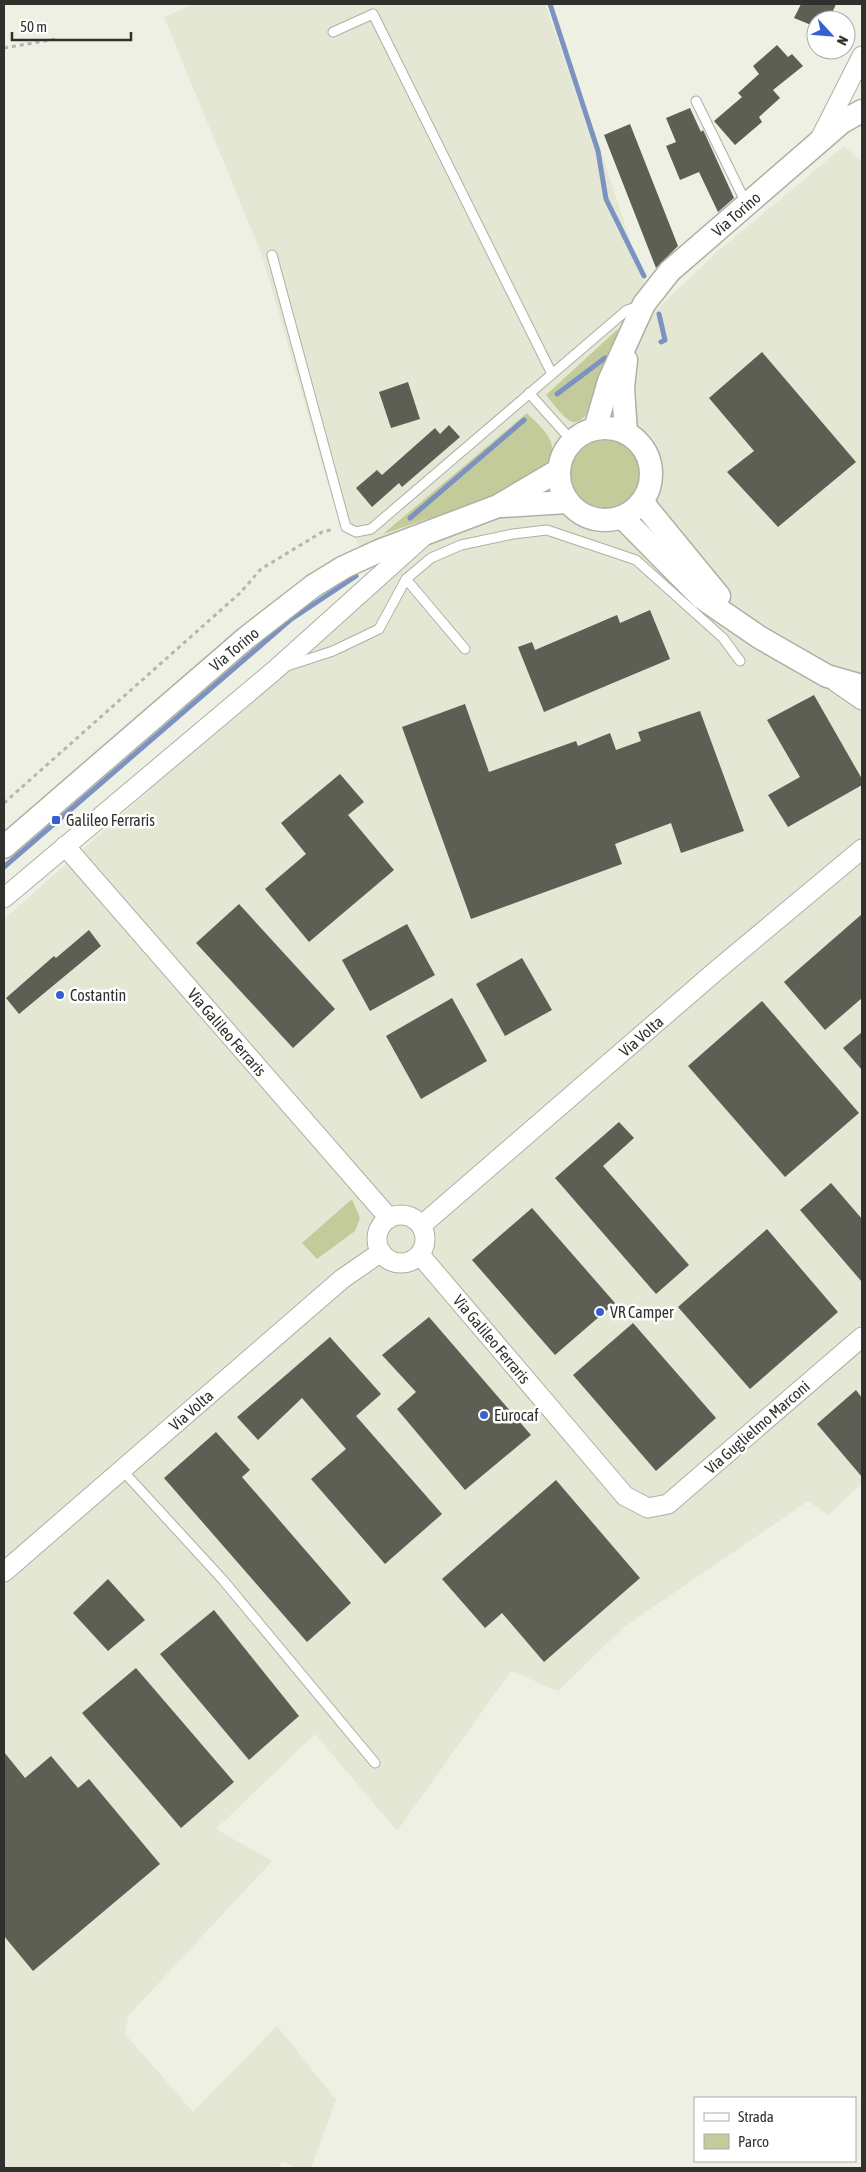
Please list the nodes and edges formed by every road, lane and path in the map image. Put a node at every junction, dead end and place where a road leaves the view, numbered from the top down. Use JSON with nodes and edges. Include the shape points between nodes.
{"nodes":[{"id":1,"x":333,"y":32,"type":"dead end"},
{"id":2,"x":56,"y":39,"type":"dead end"},
{"id":3,"x":4,"y":48,"type":"edge"},
{"id":4,"x":862,"y":56,"type":"edge"},
{"id":5,"x":696,"y":101,"type":"dead end"},
{"id":6,"x":862,"y":111,"type":"edge"},
{"id":7,"x":819,"y":142,"type":"junction"},
{"id":8,"x":747,"y":205,"type":"junction"},
{"id":9,"x":272,"y":256,"type":"dead end"},
{"id":10,"x":644,"y":304,"type":"junction"},
{"id":11,"x":631,"y":335,"type":"junction"},
{"id":12,"x":552,"y":374,"type":"junction"},
{"id":13,"x":530,"y":393,"type":"junction"},
{"id":14,"x":596,"y":429,"type":"junction"},
{"id":15,"x":626,"y":433,"type":"junction"},
{"id":16,"x":572,"y":441,"type":"junction"},
{"id":17,"x":559,"y":470,"type":"junction"},
{"id":18,"x":567,"y":502,"type":"junction"},
{"id":19,"x":642,"y":502,"type":"junction"},
{"id":20,"x":498,"y":506,"type":"junction"},
{"id":21,"x":622,"y":517,"type":"junction"},
{"id":22,"x":346,"y":527,"type":"junction"},
{"id":23,"x":430,"y":531,"type":"junction"},
{"id":24,"x":406,"y":579,"type":"junction"},
{"id":25,"x":738,"y":621,"type":"junction"},
{"id":26,"x":465,"y":649,"type":"dead end"},
{"id":27,"x":740,"y":662,"type":"dead end"},
{"id":28,"x":275,"y":670,"type":"junction"},
{"id":29,"x":827,"y":676,"type":"junction"},
{"id":30,"x":862,"y":686,"type":"edge"},
{"id":31,"x":862,"y":700,"type":"edge"},
{"id":32,"x":4,"y":803,"type":"edge"},
{"id":33,"x":65,"y":846,"type":"junction"},
{"id":34,"x":4,"y":847,"type":"edge"},
{"id":35,"x":862,"y":849,"type":"edge"},
{"id":36,"x":4,"y":898,"type":"edge"},
{"id":37,"x":389,"y":1218,"type":"junction"},
{"id":38,"x":422,"y":1225,"type":"junction"},
{"id":39,"x":381,"y":1252,"type":"junction"},
{"id":40,"x":420,"y":1255,"type":"junction"},
{"id":41,"x":862,"y":1337,"type":"edge"},
{"id":42,"x":122,"y":1470,"type":"junction"},
{"id":43,"x":648,"y":1508,"type":"joint"},
{"id":44,"x":4,"y":1572,"type":"edge"},
{"id":45,"x":375,"y":1763,"type":"dead end"}],
"edges":[{"from":1,"to":12,"type":"lane","via":[[373,14]]},
{"from":2,"to":3,"type":"path"},
{"from":4,"to":7,"type":"street"},
{"from":5,"to":8,"type":"lane"},
{"from":6,"to":7,"type":"street","name":"Via Torino","via":[[842,122]]},
{"from":7,"to":8,"type":"street","name":"Via Torino"},
{"from":8,"to":10,"type":"street","name":"Via Torino","via":[[670,271]]},
{"from":9,"to":22,"type":"lane"},
{"from":10,"to":11,"type":"street","name":"Via Torino"},
{"from":10,"to":12,"type":"lane","via":[[627,310]]},
{"from":11,"to":14,"type":"street","name":"Via Torino","via":[[609,382]]},
{"from":11,"to":15,"type":"street","name":"Via Torino","via":[[623,388]]},
{"from":12,"to":13,"type":"lane"},
{"from":13,"to":16,"type":"lane"},
{"from":13,"to":22,"type":"lane","via":[[371,529],[356,532]]},
{"from":14,"to":15,"type":"street","via":[[611,428]]},
{"from":14,"to":16,"type":"street"},
{"from":15,"to":19,"type":"street","via":[[643,448],[648,458],[651,481]]},
{"from":16,"to":17,"type":"street","via":[[561,459]]},
{"from":17,"to":18,"type":"street"},
{"from":17,"to":20,"type":"street","name":"Via Torino"},
{"from":18,"to":20,"type":"street","name":"Via Torino"},
{"from":18,"to":21,"type":"street","via":[[592,519],[607,521]]},
{"from":19,"to":21,"type":"street"},
{"from":19,"to":25,"type":"street"},
{"from":20,"to":23,"type":"street","name":"Via Torino"},
{"from":21,"to":25,"type":"street","via":[[702,598]]},
{"from":22,"to":32,"type":"path","via":[[322,532],[261,569],[240,593]]},
{"from":23,"to":28,"type":"street"},
{"from":23,"to":34,"type":"street","name":"Via Torino","via":[[344,567],[313,586],[246,638]]},
{"from":24,"to":26,"type":"lane"},
{"from":24,"to":27,"type":"lane","via":[[431,558],[461,545],[547,530],[636,560],[723,638]]},
{"from":24,"to":28,"type":"lane","via":[[379,629],[333,651]]},
{"from":25,"to":29,"type":"street"},
{"from":28,"to":33,"type":"street"},
{"from":29,"to":30,"type":"street"},
{"from":29,"to":31,"type":"street"},
{"from":33,"to":36,"type":"street"},
{"from":33,"to":37,"type":"street","name":"Via Galileo Ferraris"},
{"from":35,"to":38,"type":"street","name":"Via Volta"},
{"from":37,"to":38,"type":"street","via":[[406,1215]]},
{"from":37,"to":39,"type":"street","via":[[380,1226],[378,1234]]},
{"from":38,"to":40,"type":"street","via":[[426,1244]]},
{"from":39,"to":40,"type":"street","via":[[396,1263],[412,1262]]},
{"from":39,"to":42,"type":"street","name":"Via Volta","via":[[342,1279]]},
{"from":40,"to":43,"type":"street","name":"Via Galileo Ferraris","via":[[625,1496]]},
{"from":41,"to":43,"type":"street","name":"Via Guglielmo Marconi","via":[[668,1504]]},
{"from":42,"to":44,"type":"street","name":"Via Volta"},
{"from":42,"to":45,"type":"lane","via":[[223,1580]]}]}
